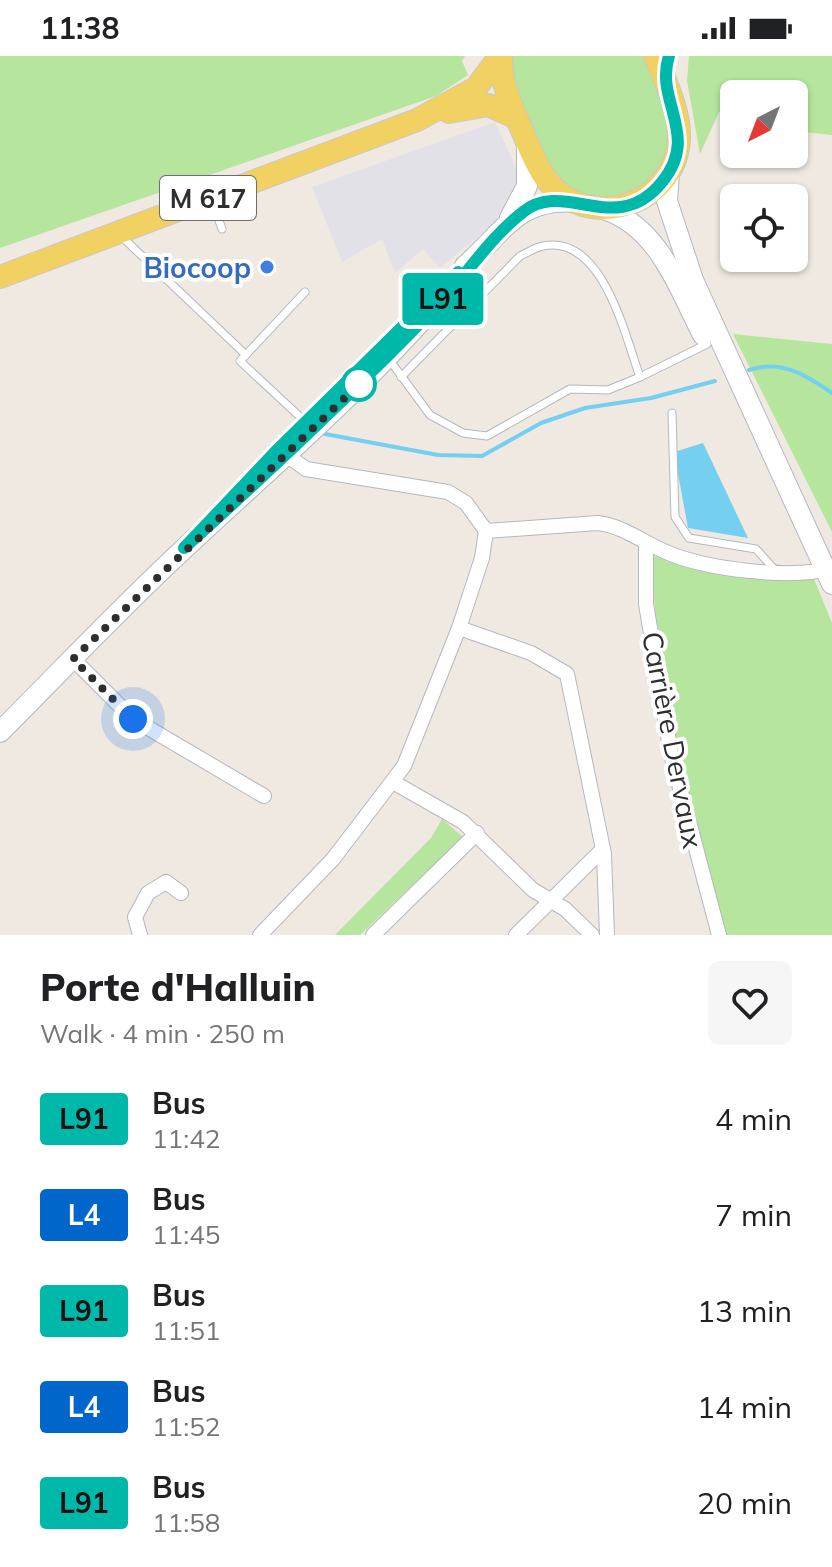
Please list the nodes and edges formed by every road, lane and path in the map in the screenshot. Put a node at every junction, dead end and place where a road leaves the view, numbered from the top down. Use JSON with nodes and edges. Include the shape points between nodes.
{"nodes":[{"id":1,"x":500,"y":56,"type":"edge"},
{"id":2,"x":655,"y":56,"type":"edge"},
{"id":3,"x":669,"y":56,"type":"edge"},
{"id":4,"x":664,"y":79,"type":"junction"},
{"id":5,"x":417,"y":120,"type":"junction"},
{"id":6,"x":521,"y":127,"type":"junction"},
{"id":7,"x":669,"y":173,"type":"junction"},
{"id":8,"x":210,"y":197,"type":"junction"},
{"id":9,"x":576,"y":202,"type":"junction"},
{"id":10,"x":604,"y":209,"type":"junction"},
{"id":11,"x":222,"y":229,"type":"dead end"},
{"id":12,"x":117,"y":232,"type":"junction"},
{"id":13,"x":495,"y":237,"type":"junction"},
{"id":14,"x":0,"y":277,"type":"edge"},
{"id":15,"x":305,"y":292,"type":"dead end"},
{"id":16,"x":707,"y":344,"type":"junction"},
{"id":17,"x":384,"y":351,"type":"junction"},
{"id":18,"x":246,"y":355,"type":"junction"},
{"id":19,"x":401,"y":377,"type":"junction"},
{"id":20,"x":640,"y":377,"type":"junction"},
{"id":21,"x":672,"y":413,"type":"dead end"},
{"id":22,"x":309,"y":425,"type":"junction"},
{"id":23,"x":282,"y":452,"type":"junction"},
{"id":24,"x":486,"y":531,"type":"junction"},
{"id":25,"x":809,"y":537,"type":"junction"},
{"id":26,"x":646,"y":543,"type":"junction"},
{"id":27,"x":776,"y":571,"type":"junction"},
{"id":28,"x":830,"y":574,"type":"edge"},
{"id":29,"x":459,"y":628,"type":"junction"},
{"id":30,"x":73,"y":659,"type":"junction"},
{"id":31,"x":0,"y":732,"type":"edge"},
{"id":32,"x":393,"y":782,"type":"junction"},
{"id":33,"x":264,"y":796,"type":"dead end"},
{"id":34,"x":477,"y":833,"type":"junction"},
{"id":35,"x":603,"y":849,"type":"junction"},
{"id":36,"x":181,"y":893,"type":"dead end"},
{"id":37,"x":551,"y":901,"type":"junction"},
{"id":38,"x":140,"y":935,"type":"edge"},
{"id":39,"x":260,"y":935,"type":"edge"},
{"id":40,"x":373,"y":935,"type":"edge"},
{"id":41,"x":516,"y":935,"type":"edge"},
{"id":42,"x":592,"y":935,"type":"edge"},
{"id":43,"x":607,"y":935,"type":"edge"},
{"id":44,"x":719,"y":935,"type":"edge"}],
"edges":[{"from":1,"to":5,"type":"main road","number":"M 617","via":[[476,88]]},
{"from":1,"to":6,"type":"main road"},
{"from":2,"to":4,"type":"main road"},
{"from":3,"to":4,"type":"main road"},
{"from":4,"to":7,"type":"main road","via":[[679,137]]},
{"from":5,"to":6,"type":"main road","number":"M 617","via":[[488,105]]},
{"from":5,"to":8,"type":"main road","number":"M 617"},
{"from":6,"to":9,"type":"main road","via":[[548,181]]},
{"from":6,"to":13,"type":"main road","via":[[529,166],[527,186]]},
{"from":7,"to":10,"type":"main road","via":[[641,199]]},
{"from":7,"to":25,"type":"main road","via":[[667,201],[693,280]]},
{"from":8,"to":11,"type":"lane"},
{"from":8,"to":12,"type":"main road","number":"M 617"},
{"from":9,"to":10,"type":"main road"},
{"from":9,"to":13,"type":"main road","via":[[536,203]]},
{"from":10,"to":16,"type":"main road","via":[[646,233]]},
{"from":12,"to":14,"type":"main road","number":"M 617"},
{"from":12,"to":18,"type":"lane"},
{"from":13,"to":17,"type":"main road"},
{"from":15,"to":18,"type":"lane"},
{"from":16,"to":20,"type":"lane"},
{"from":16,"to":25,"type":"main road"},
{"from":17,"to":19,"type":"lane"},
{"from":17,"to":22,"type":"main road"},
{"from":18,"to":22,"type":"lane","via":[[240,361]]},
{"from":19,"to":20,"type":"lane","via":[[430,415],[463,433],[487,436],[570,389],[608,390]]},
{"from":19,"to":20,"type":"lane","via":[[520,256],[543,246],[585,256],[603,278]]},
{"from":21,"to":27,"type":"lane","via":[[675,517],[689,538],[756,549]]},
{"from":22,"to":23,"type":"main road"},
{"from":23,"to":24,"type":"street","via":[[306,469],[448,492],[466,503]]},
{"from":23,"to":30,"type":"main road"},
{"from":24,"to":26,"type":"street","via":[[598,523]]},
{"from":24,"to":29,"type":"street"},
{"from":25,"to":28,"type":"main road"},
{"from":26,"to":27,"type":"street","via":[[689,560]]},
{"from":26,"to":44,"type":"street","name":"Carrière Dervaux","via":[[646,604],[673,768]]},
{"from":27,"to":28,"type":"street"},
{"from":29,"to":32,"type":"street","via":[[409,757]]},
{"from":29,"to":35,"type":"street","via":[[531,653],[567,674]]},
{"from":30,"to":31,"type":"main road"},
{"from":30,"to":33,"type":"street","via":[[133,719]]},
{"from":32,"to":34,"type":"street"},
{"from":32,"to":39,"type":"street","via":[[316,879]]},
{"from":34,"to":37,"type":"street","via":[[533,890]]},
{"from":34,"to":40,"type":"street"},
{"from":35,"to":37,"type":"street"},
{"from":35,"to":43,"type":"street"},
{"from":36,"to":38,"type":"street","via":[[166,882],[153,887],[135,917]]},
{"from":37,"to":41,"type":"street"},
{"from":37,"to":42,"type":"street"}]}
